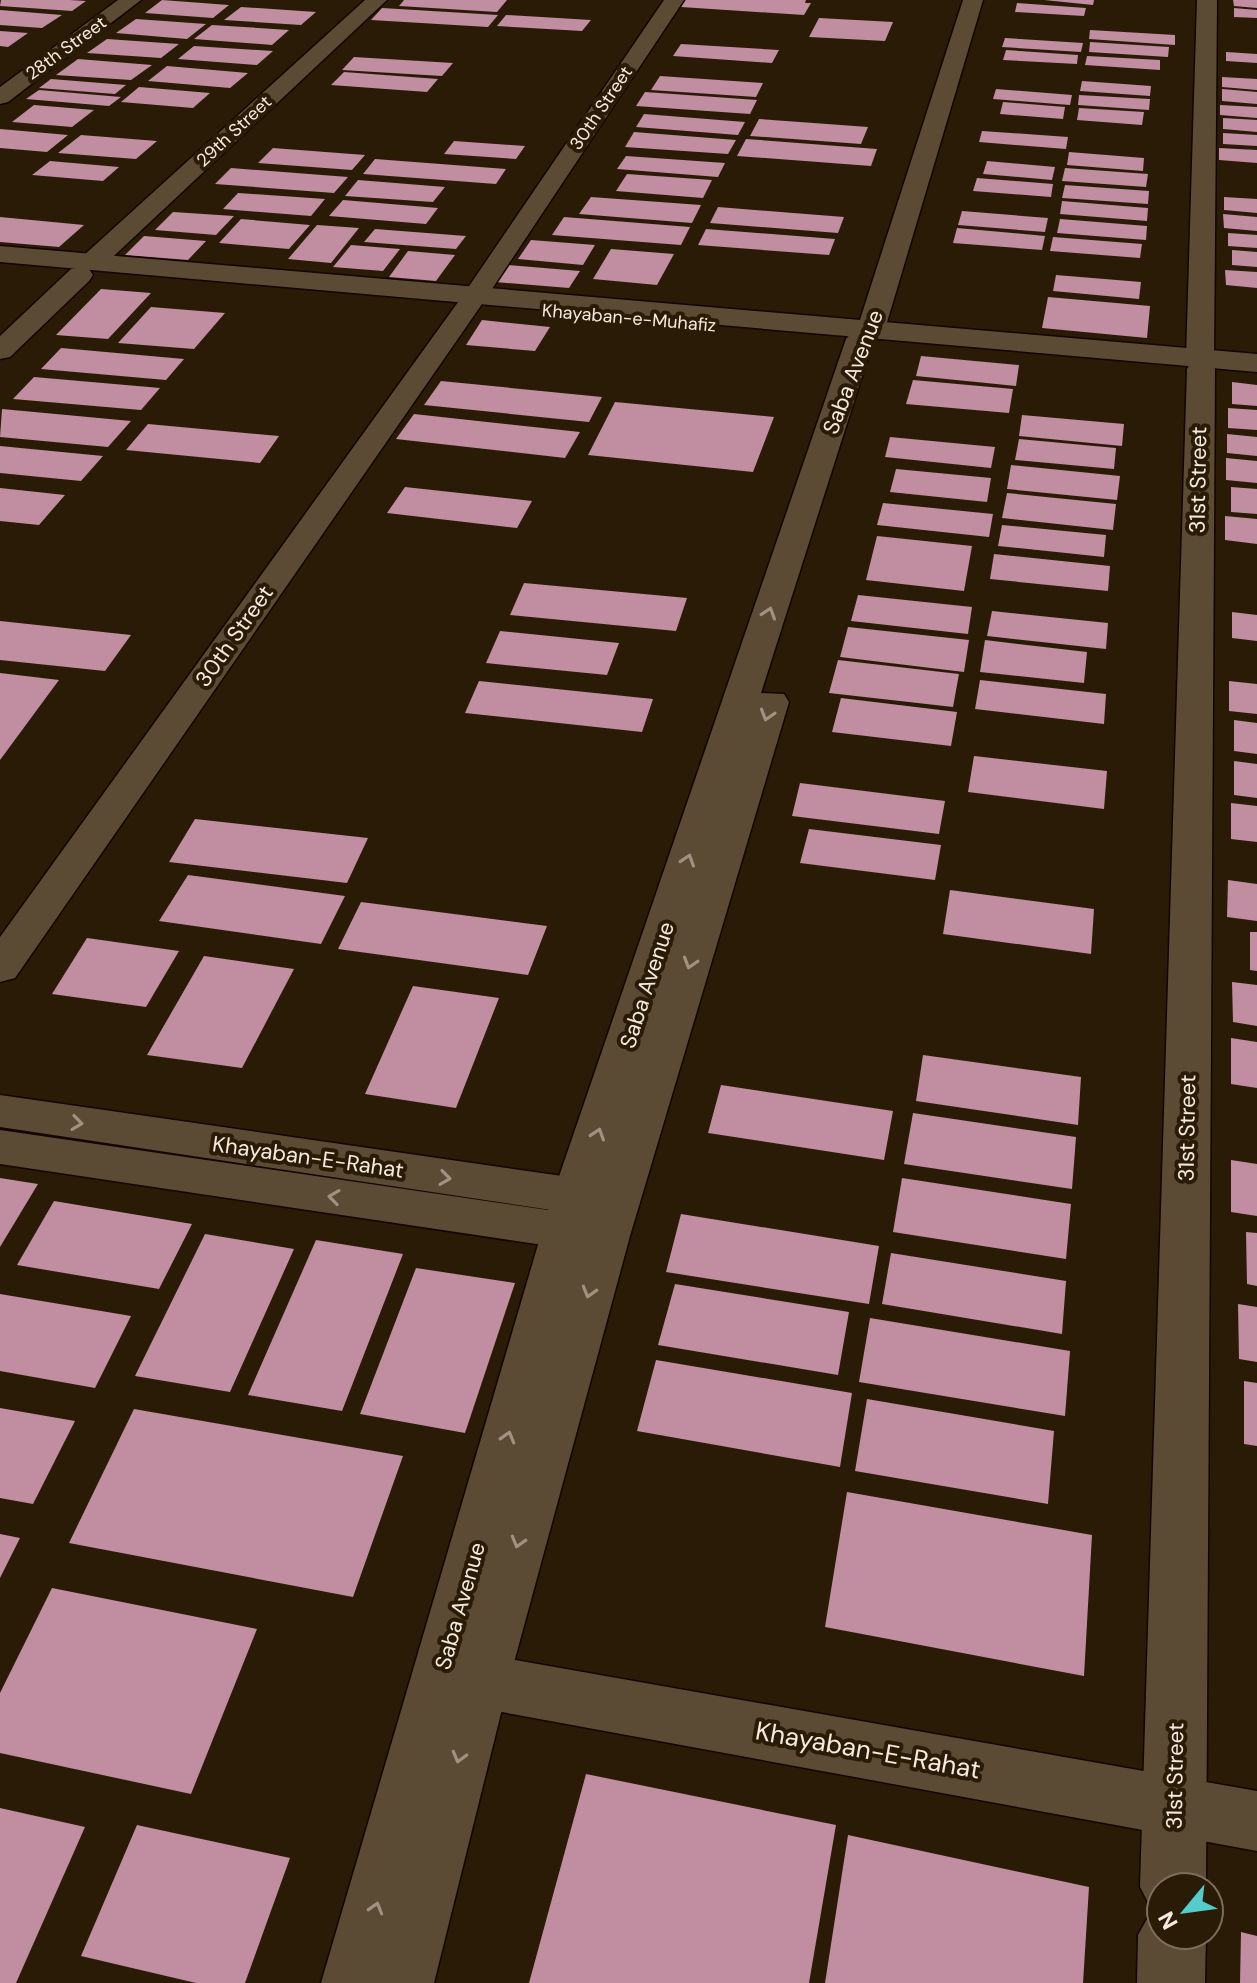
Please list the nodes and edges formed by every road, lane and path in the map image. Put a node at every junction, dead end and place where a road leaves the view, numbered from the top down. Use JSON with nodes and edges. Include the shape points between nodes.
{"nodes":[{"id":1,"x":131,"y":0,"type":"edge"},
{"id":2,"x":377,"y":0,"type":"edge"},
{"id":3,"x":674,"y":0,"type":"edge"},
{"id":4,"x":973,"y":0,"type":"edge"},
{"id":5,"x":991,"y":0,"type":"edge"},
{"id":6,"x":1207,"y":0,"type":"edge"},
{"id":7,"x":0,"y":97,"type":"edge"},
{"id":8,"x":0,"y":254,"type":"edge"},
{"id":9,"x":0,"y":268,"type":"edge"},
{"id":10,"x":86,"y":268,"type":"junction"},
{"id":11,"x":471,"y":300,"type":"junction"},
{"id":12,"x":876,"y":335,"type":"junction"},
{"id":13,"x":0,"y":351,"type":"edge"},
{"id":14,"x":1257,"y":363,"type":"edge"},
{"id":15,"x":1200,"y":364,"type":"junction"},
{"id":16,"x":1257,"y":374,"type":"edge"},
{"id":17,"x":0,"y":968,"type":"edge"},
{"id":18,"x":0,"y":1111,"type":"edge"},
{"id":19,"x":0,"y":1147,"type":"edge"},
{"id":20,"x":591,"y":1216,"type":"junction"},
{"id":21,"x":460,"y":1677,"type":"junction"},
{"id":22,"x":1174,"y":1804,"type":"junction"},
{"id":23,"x":1257,"y":1821,"type":"edge"},
{"id":24,"x":1173,"y":1871,"type":"edge"},
{"id":25,"x":1172,"y":1951,"type":"edge"},
{"id":26,"x":355,"y":1983,"type":"edge"},
{"id":27,"x":400,"y":1983,"type":"edge"},
{"id":28,"x":1171,"y":1983,"type":"edge"}],
"edges":[{"from":1,"to":7,"type":"street","name":"28th Street"},
{"from":2,"to":10,"type":"street","name":"29th Street"},
{"from":3,"to":11,"type":"street","name":"30th Street"},
{"from":4,"to":12,"type":"street","name":"Saba Avenue"},
{"from":5,"to":12,"type":"street","name":"Saba Avenue"},
{"from":6,"to":15,"type":"street","name":"31st Street"},
{"from":8,"to":10,"type":"street","name":"Khayaban-e-Muhafiz"},
{"from":9,"to":10,"type":"street","name":"Khayaban-e-Muhafiz"},
{"from":10,"to":11,"type":"street","name":"Khayaban-e-Muhafiz"},
{"from":10,"to":13,"type":"street","name":"29th Street"},
{"from":11,"to":12,"type":"street","name":"Khayaban-e-Muhafiz"},
{"from":11,"to":17,"type":"street","name":"30th Street"},
{"from":12,"to":15,"type":"street","name":"Khayaban-e-Muhafiz"},
{"from":12,"to":20,"type":"street","name":"Saba Avenue"},
{"from":14,"to":15,"type":"street","name":"Khayaban-e-Muhafiz"},
{"from":15,"to":16,"type":"street","name":"Khayaban-e-Muhafiz"},
{"from":15,"to":22,"type":"street","name":"31st Street"},
{"from":18,"to":20,"type":"street","name":"Khayaban-E-Rahat","one_way":true},
{"from":20,"to":19,"type":"street","name":"Khayaban-E-Rahat","one_way":true},
{"from":20,"to":21,"type":"street","name":"Saba Avenue"},
{"from":21,"to":22,"type":"street","name":"Khayaban-E-Rahat"},
{"from":26,"to":21,"type":"street","name":"Saba Avenue","one_way":true},
{"from":21,"to":27,"type":"street","name":"Saba Avenue","one_way":true},
{"from":22,"to":23,"type":"street","name":"Khayaban-E-Rahat"},
{"from":22,"to":24,"type":"street","name":"31st Street"},
{"from":25,"to":28,"type":"street"}]}
